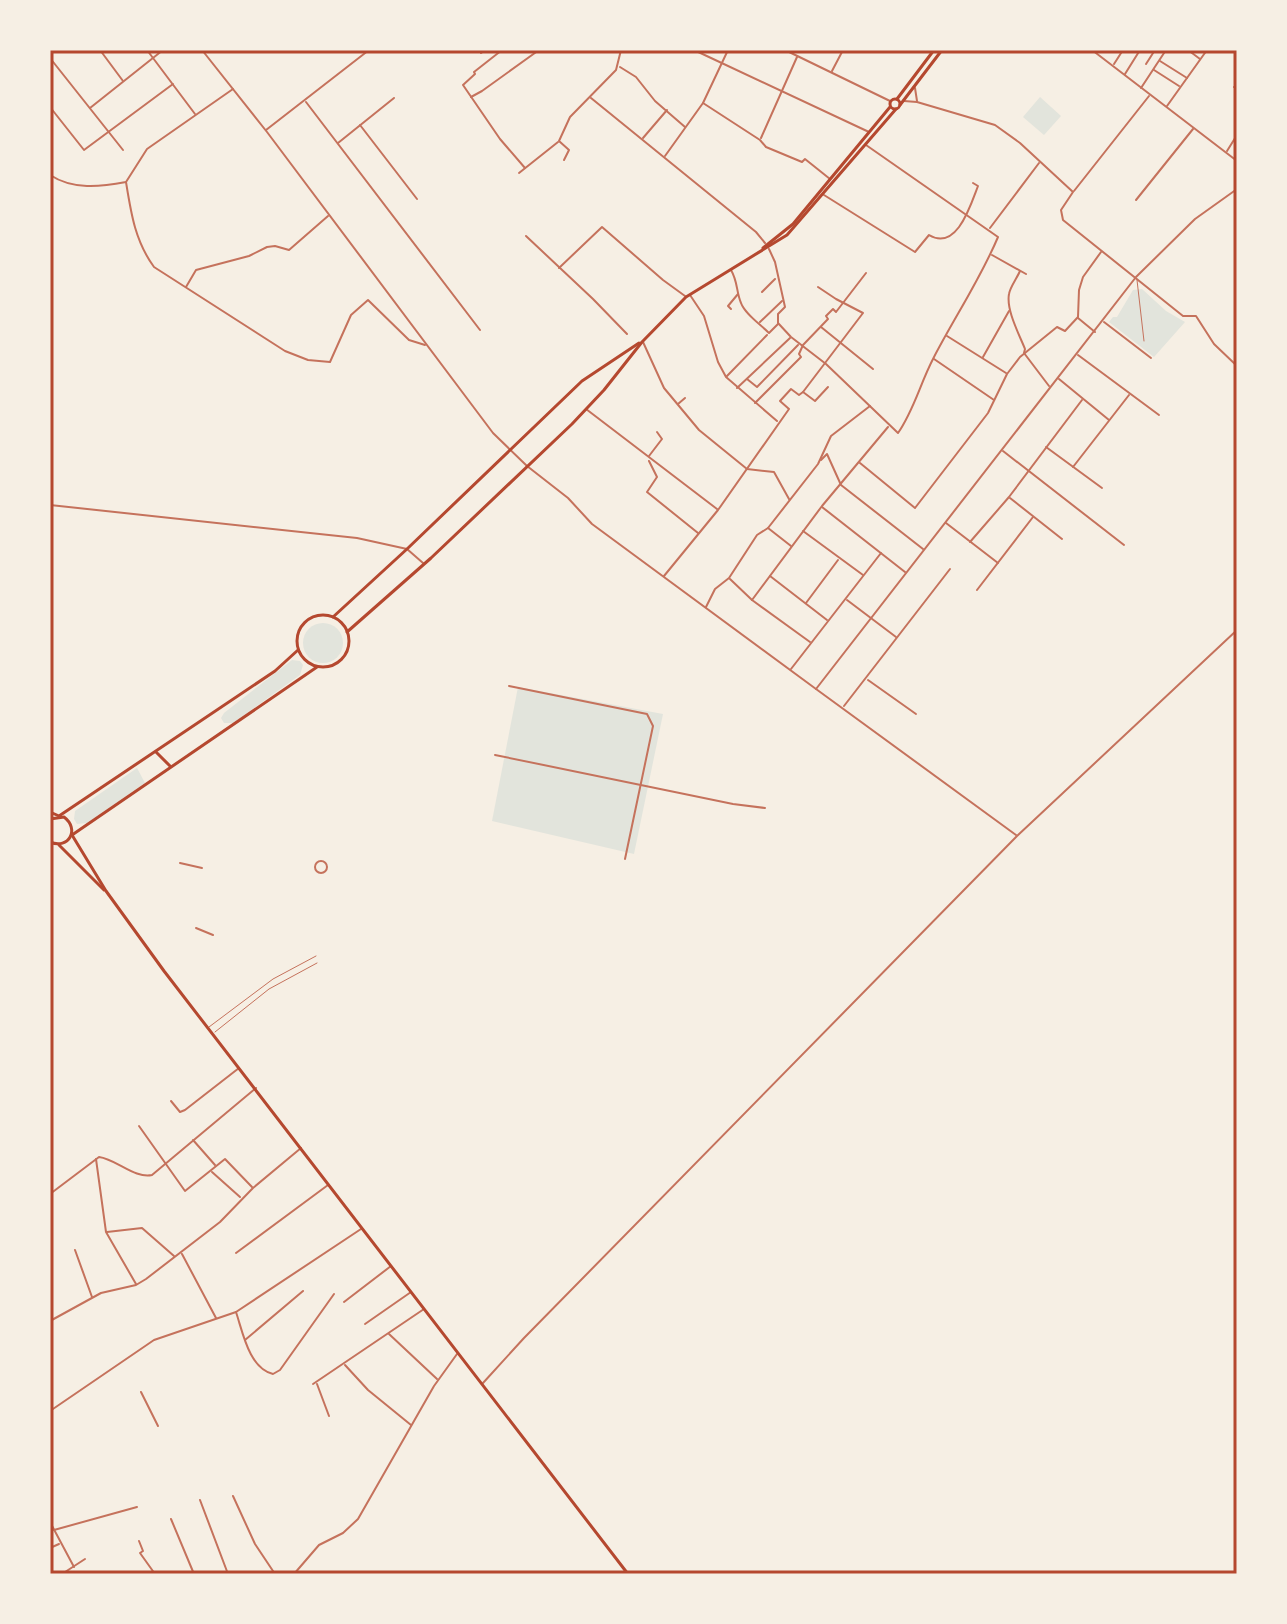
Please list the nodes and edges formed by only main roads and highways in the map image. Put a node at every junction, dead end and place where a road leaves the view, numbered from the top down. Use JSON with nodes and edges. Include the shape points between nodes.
{"nodes":[{"id":1,"x":934,"y":50,"type":"edge"},
{"id":2,"x":942,"y":50,"type":"edge"},
{"id":3,"x":897,"y":99,"type":"junction"},
{"id":4,"x":901,"y":103,"type":"junction"},
{"id":5,"x":890,"y":104,"type":"junction"},
{"id":6,"x":896,"y":109,"type":"junction"},
{"id":7,"x":872,"y":134,"type":"junction"},
{"id":8,"x":832,"y":180,"type":"junction"},
{"id":9,"x":767,"y":247,"type":"junction"},
{"id":10,"x":642,"y":342,"type":"junction"},
{"id":11,"x":333,"y":617,"type":"junction"},
{"id":12,"x":347,"y":632,"type":"junction"},
{"id":13,"x":298,"y":650,"type":"junction"},
{"id":14,"x":317,"y":667,"type":"junction"},
{"id":15,"x":156,"y":752,"type":"junction"},
{"id":16,"x":171,"y":768,"type":"junction"},
{"id":17,"x":50,"y":812,"type":"edge"},
{"id":18,"x":59,"y":816,"type":"junction"},
{"id":19,"x":50,"y":819,"type":"edge"},
{"id":20,"x":72,"y":835,"type":"junction"},
{"id":21,"x":50,"y":842,"type":"edge"},
{"id":22,"x":58,"y":845,"type":"junction"},
{"id":23,"x":50,"y":848,"type":"edge"},
{"id":24,"x":106,"y":891,"type":"junction"},
{"id":25,"x":628,"y":1574,"type":"edge"}],
"edges":[{"from":1,"to":3,"type":"main road"},
{"from":2,"to":4,"type":"main road"},
{"from":3,"to":4,"type":"main road"},
{"from":3,"to":5,"type":"main road"},
{"from":4,"to":6,"type":"main road"},
{"from":5,"to":6,"type":"main road"},
{"from":5,"to":7,"type":"main road"},
{"from":6,"to":7,"type":"main road"},
{"from":7,"to":8,"type":"main road"},
{"from":7,"to":8,"type":"main road"},
{"from":8,"to":9,"type":"main road"},
{"from":8,"to":9,"type":"main road","via":[[787,235]]},
{"from":9,"to":10,"type":"main road","via":[[688,295]]},
{"from":10,"to":11,"type":"main road","via":[[593,372]]},
{"from":10,"to":12,"type":"main road","via":[[586,409]]},
{"from":11,"to":12,"type":"main road"},
{"from":11,"to":13,"type":"main road","via":[[307,620],[298,633]]},
{"from":12,"to":14,"type":"main road","via":[[348,648],[340,661]]},
{"from":13,"to":14,"type":"main road"},
{"from":13,"to":15,"type":"main road"},
{"from":14,"to":16,"type":"main road"},
{"from":15,"to":16,"type":"main road"},
{"from":15,"to":18,"type":"main road"},
{"from":16,"to":20,"type":"main road"},
{"from":17,"to":18,"type":"main road"},
{"from":18,"to":19,"type":"main road"},
{"from":18,"to":20,"type":"main road","via":[[70,823]]},
{"from":20,"to":22,"type":"main road"},
{"from":20,"to":24,"type":"main road"},
{"from":21,"to":22,"type":"main road"},
{"from":22,"to":23,"type":"main road"},
{"from":22,"to":24,"type":"main road"},
{"from":24,"to":25,"type":"main road"}]}
